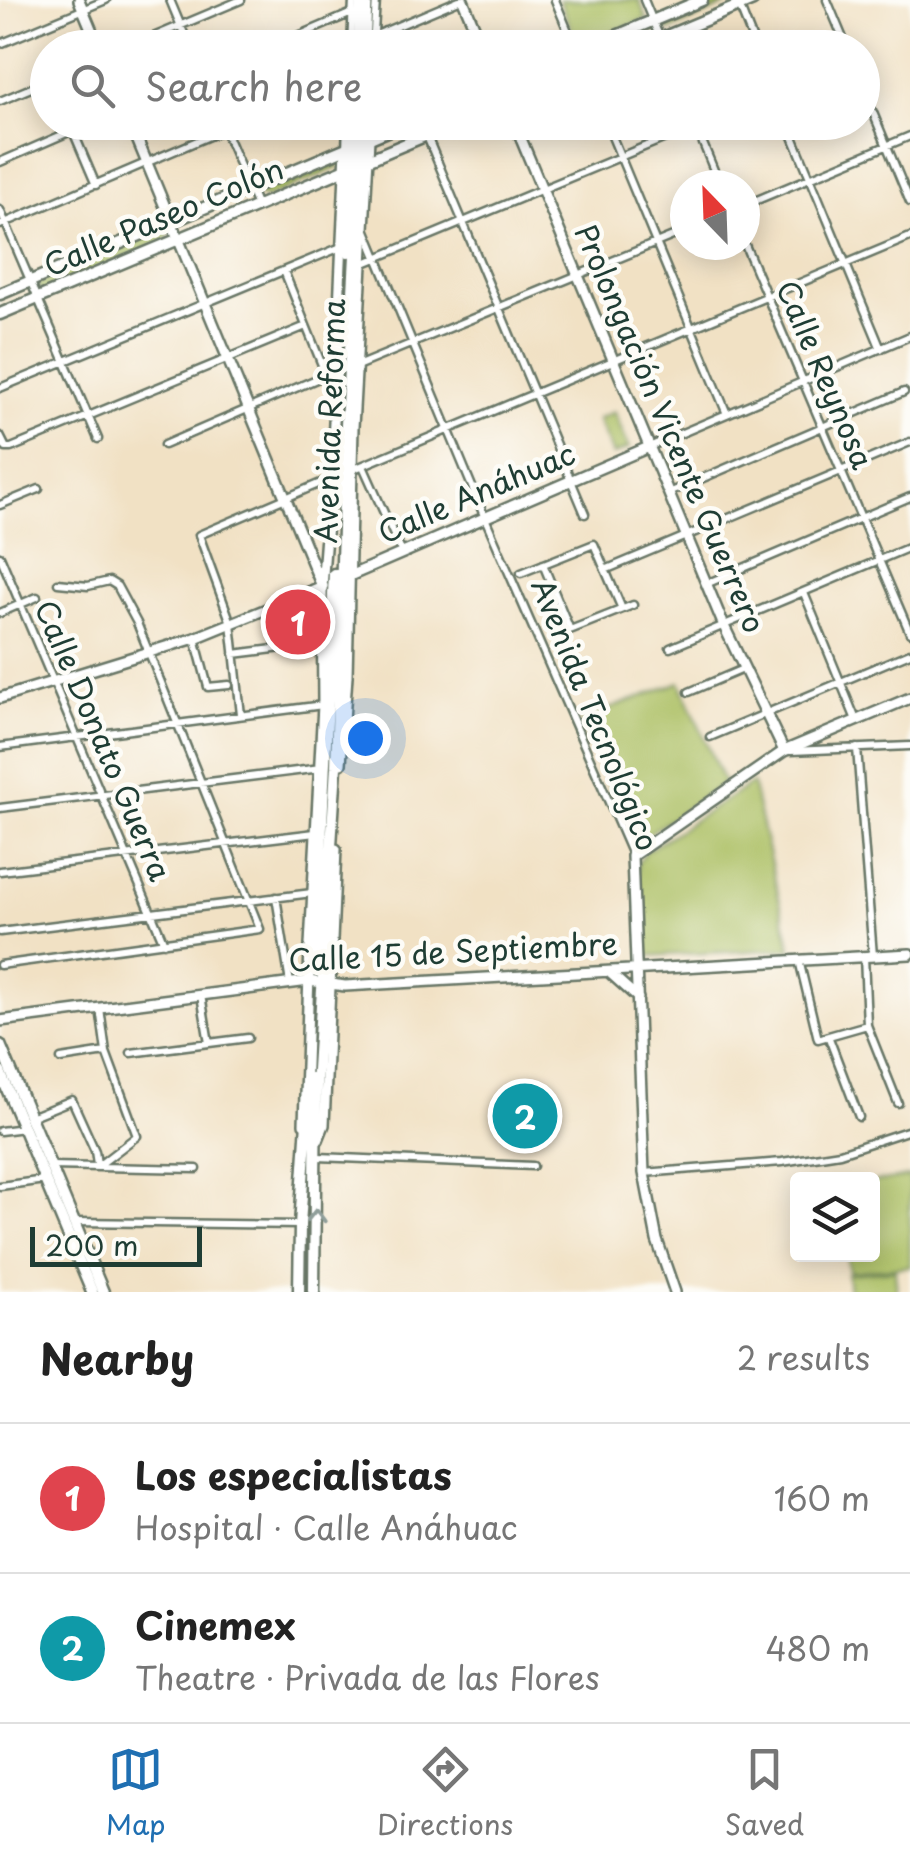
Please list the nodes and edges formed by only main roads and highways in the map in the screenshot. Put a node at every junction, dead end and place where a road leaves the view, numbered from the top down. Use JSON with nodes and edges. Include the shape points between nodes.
{"nodes":[{"id":1,"x":702,"y":0,"type":"edge"},
{"id":2,"x":753,"y":0,"type":"edge"},
{"id":3,"x":738,"y":3,"type":"edge"},
{"id":4,"x":630,"y":30,"type":"edge"},
{"id":5,"x":687,"y":30,"type":"edge"},
{"id":6,"x":366,"y":140,"type":"edge"},
{"id":7,"x":414,"y":140,"type":"edge"},
{"id":8,"x":357,"y":144,"type":"junction"},
{"id":9,"x":357,"y":164,"type":"junction"},
{"id":10,"x":0,"y":294,"type":"edge"},
{"id":11,"x":0,"y":314,"type":"edge"},
{"id":12,"x":354,"y":428,"type":"road end"},
{"id":13,"x":332,"y":445,"type":"road end"},
{"id":14,"x":350,"y":466,"type":"junction"},
{"id":15,"x":337,"y":581,"type":"junction"},
{"id":16,"x":330,"y":686,"type":"junction"},
{"id":17,"x":323,"y":705,"type":"road end"},
{"id":18,"x":331,"y":767,"type":"junction"},
{"id":19,"x":318,"y":983,"type":"junction"},
{"id":20,"x":0,"y":1046,"type":"edge"},
{"id":21,"x":0,"y":1072,"type":"edge"},
{"id":22,"x":92,"y":1292,"type":"edge"},
{"id":23,"x":103,"y":1292,"type":"edge"},
{"id":24,"x":300,"y":1292,"type":"edge"},
{"id":25,"x":314,"y":1292,"type":"edge"}],
"edges":[{"from":1,"to":4,"type":"main road"},
{"from":2,"to":3,"type":"main road"},
{"from":3,"to":5,"type":"main road"},
{"from":6,"to":8,"type":"main road","name":"Calle Paseo Colón"},
{"from":7,"to":9,"type":"main road","name":"Calle Paseo Colón"},
{"from":8,"to":9,"type":"main road","name":"Avenida Reforma"},
{"from":8,"to":10,"type":"main road","name":"Calle Paseo Colón"},
{"from":9,"to":11,"type":"main road","name":"Calle Paseo Colón"},
{"from":9,"to":14,"type":"main road","name":"Avenida Reforma","via":[[341,370]]},
{"from":12,"to":14,"type":"main road"},
{"from":13,"to":14,"type":"main road"},
{"from":14,"to":15,"type":"main road","name":"Avenida Reforma"},
{"from":15,"to":16,"type":"main road","name":"Avenida Reforma"},
{"from":15,"to":18,"type":"main road","name":"Avenida Reforma"},
{"from":16,"to":17,"type":"main road"},
{"from":16,"to":18,"type":"main road","name":"Avenida Reforma"},
{"from":18,"to":19,"type":"main road","name":"Avenida Reforma"},
{"from":19,"to":24,"type":"main road","name":"Avenida Reforma"},
{"from":25,"to":19,"type":"main road","name":"Avenida Reforma","one_way":true},
{"from":20,"to":23,"type":"main road"},
{"from":21,"to":22,"type":"main road"}]}
